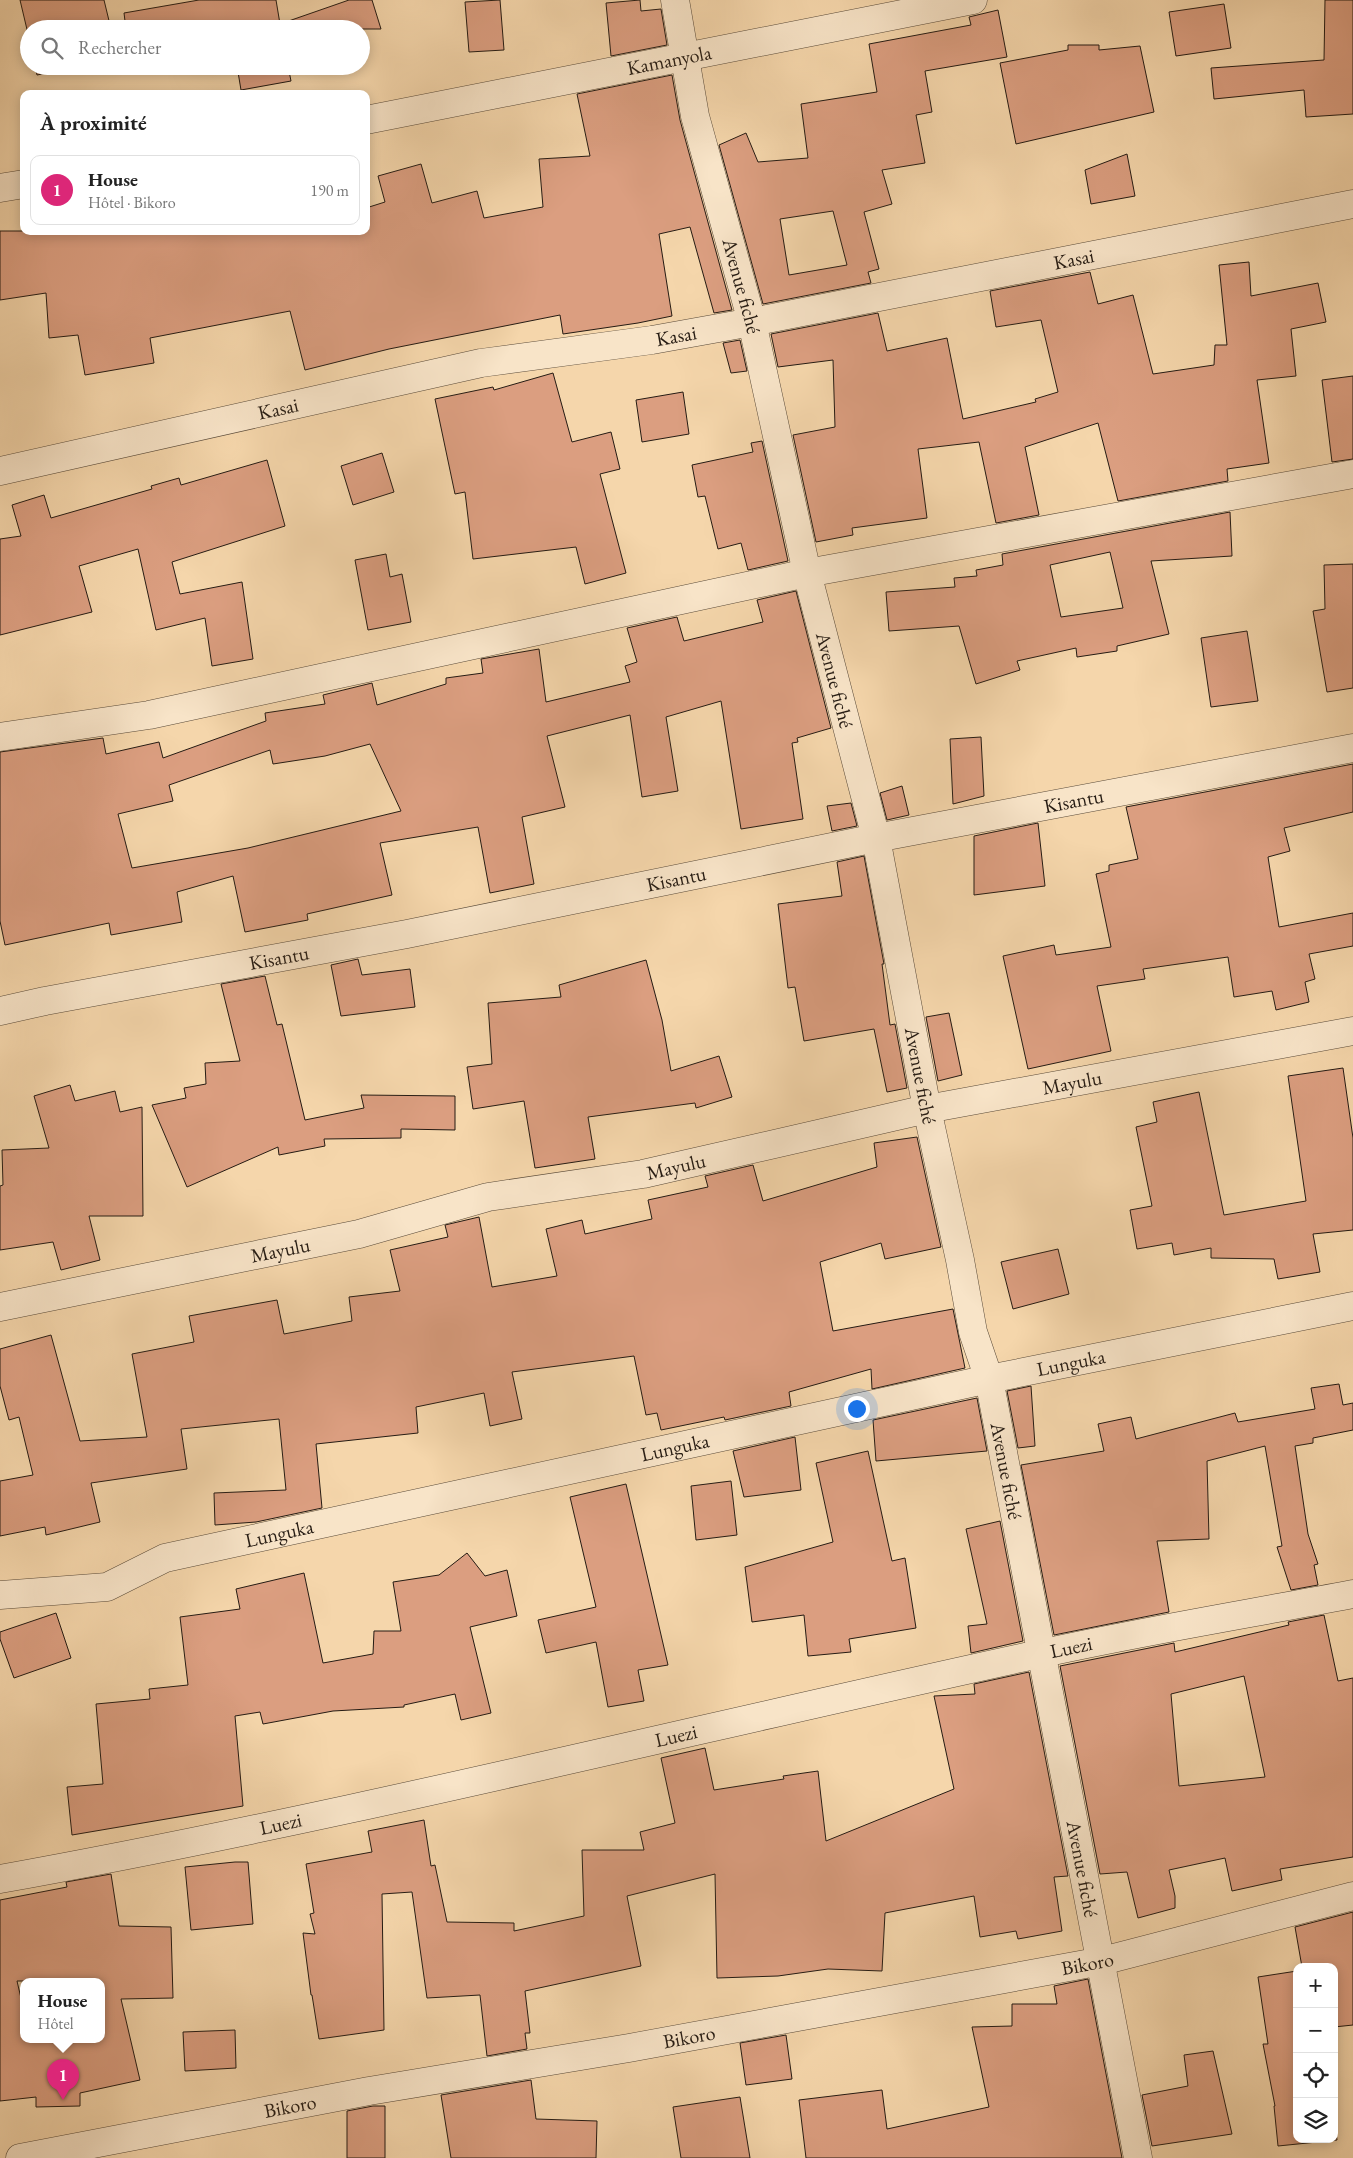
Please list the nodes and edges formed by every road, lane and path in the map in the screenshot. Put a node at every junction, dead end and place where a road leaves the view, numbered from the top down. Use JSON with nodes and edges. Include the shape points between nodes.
{"nodes":[{"id":1,"x":675,"y":0,"type":"edge"},
{"id":2,"x":973,"y":0,"type":"edge"},
{"id":3,"x":684,"y":57,"type":"junction"},
{"id":4,"x":370,"y":119,"type":"edge"},
{"id":5,"x":20,"y":185,"type":"edge"},
{"id":6,"x":0,"y":188,"type":"edge"},
{"id":7,"x":1353,"y":204,"type":"edge"},
{"id":8,"x":752,"y":322,"type":"junction"},
{"id":9,"x":0,"y":471,"type":"edge"},
{"id":10,"x":1353,"y":474,"type":"edge"},
{"id":11,"x":808,"y":573,"type":"junction"},
{"id":12,"x":0,"y":737,"type":"edge"},
{"id":13,"x":1353,"y":748,"type":"edge"},
{"id":14,"x":876,"y":838,"type":"junction"},
{"id":15,"x":0,"y":1011,"type":"edge"},
{"id":16,"x":1353,"y":1031,"type":"edge"},
{"id":17,"x":927,"y":1109,"type":"junction"},
{"id":18,"x":1353,"y":1306,"type":"edge"},
{"id":19,"x":0,"y":1307,"type":"edge"},
{"id":20,"x":989,"y":1379,"type":"junction"},
{"id":21,"x":1353,"y":1594,"type":"edge"},
{"id":22,"x":0,"y":1595,"type":"edge"},
{"id":23,"x":1042,"y":1653,"type":"junction"},
{"id":24,"x":0,"y":1879,"type":"edge"},
{"id":25,"x":1353,"y":1896,"type":"edge"},
{"id":26,"x":1102,"y":1961,"type":"junction"},
{"id":27,"x":20,"y":2158,"type":"edge"},
{"id":28,"x":1138,"y":2158,"type":"edge"}],
"edges":[{"from":1,"to":3,"type":"street","name":"Avenue fiché"},
{"from":2,"to":3,"type":"street","name":"Kamanyola"},
{"from":3,"to":4,"type":"street","name":"Kamanyola"},
{"from":3,"to":8,"type":"street","name":"Avenue fiché","via":[[694,116]]},
{"from":5,"to":6,"type":"street"},
{"from":7,"to":8,"type":"street","name":"Kasai"},
{"from":8,"to":9,"type":"street","name":"Kasai","via":[[652,340],[481,363]]},
{"from":8,"to":11,"type":"street","name":"Avenue fiché"},
{"from":10,"to":11,"type":"street"},
{"from":11,"to":12,"type":"street","via":[[149,715]]},
{"from":11,"to":14,"type":"street","name":"Avenue fiché"},
{"from":13,"to":14,"type":"street","name":"Kisantu"},
{"from":14,"to":15,"type":"street","name":"Kisantu","via":[[407,934]]},
{"from":14,"to":17,"type":"street","name":"Avenue fiché"},
{"from":16,"to":17,"type":"street","name":"Mayulu"},
{"from":17,"to":19,"type":"street","name":"Mayulu","via":[[643,1174],[488,1196],[359,1234]]},
{"from":17,"to":20,"type":"street","name":"Avenue fiché","via":[[973,1332]]},
{"from":18,"to":20,"type":"street","name":"Lunguka"},
{"from":20,"to":22,"type":"street","name":"Lunguka","via":[[165,1558],[107,1586]]},
{"from":20,"to":23,"type":"street","name":"Avenue fiché"},
{"from":21,"to":23,"type":"street","name":"Luezi"},
{"from":23,"to":24,"type":"street","name":"Luezi","via":[[485,1780],[159,1850]]},
{"from":23,"to":26,"type":"street","name":"Avenue fiché"},
{"from":25,"to":26,"type":"street","name":"Bikoro"},
{"from":26,"to":27,"type":"street","name":"Bikoro","via":[[629,2048],[369,2091]]},
{"from":26,"to":28,"type":"street","name":"Avenue fiché"}]}
